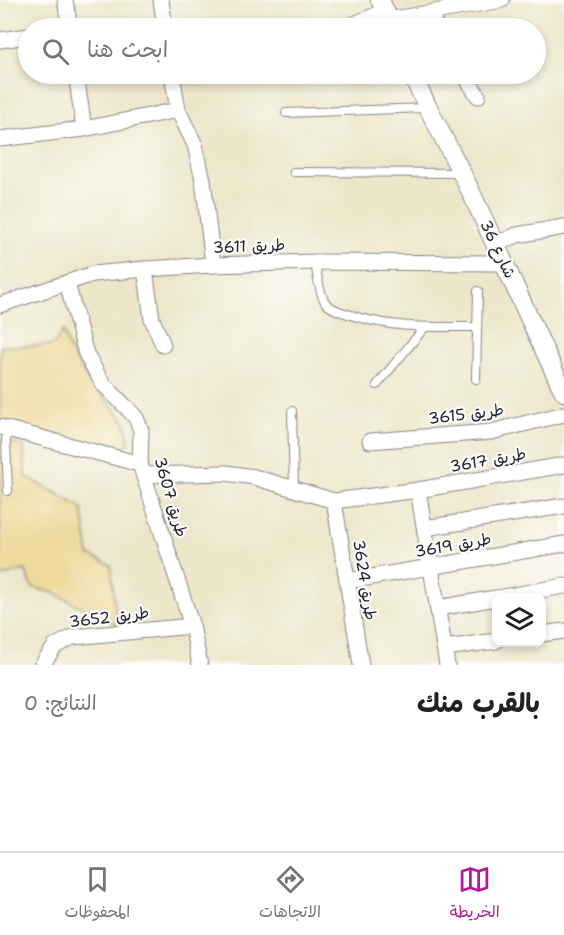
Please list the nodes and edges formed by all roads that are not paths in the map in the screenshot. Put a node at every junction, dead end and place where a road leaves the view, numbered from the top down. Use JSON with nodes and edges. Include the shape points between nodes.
{"nodes":[{"id":1,"x":65,"y":0,"type":"edge"},
{"id":2,"x":161,"y":0,"type":"edge"},
{"id":3,"x":502,"y":0,"type":"edge"},
{"id":4,"x":428,"y":14,"type":"junction"},
{"id":5,"x":387,"y":15,"type":"edge"},
{"id":6,"x":68,"y":18,"type":"edge"},
{"id":7,"x":164,"y":18,"type":"edge"},
{"id":8,"x":431,"y":18,"type":"edge"},
{"id":9,"x":18,"y":37,"type":"edge"},
{"id":10,"x":0,"y":40,"type":"edge"},
{"id":11,"x":77,"y":84,"type":"edge"},
{"id":12,"x":174,"y":84,"type":"edge"},
{"id":13,"x":416,"y":84,"type":"edge"},
{"id":14,"x":470,"y":84,"type":"edge"},
{"id":15,"x":478,"y":96,"type":"dead end"},
{"id":16,"x":427,"y":108,"type":"junction"},
{"id":17,"x":178,"y":110,"type":"junction"},
{"id":18,"x":286,"y":113,"type":"dead end"},
{"id":19,"x":84,"y":129,"type":"junction"},
{"id":20,"x":0,"y":139,"type":"edge"},
{"id":21,"x":294,"y":172,"type":"dead end"},
{"id":22,"x":462,"y":173,"type":"junction"},
{"id":23,"x":564,"y":227,"type":"edge"},
{"id":24,"x":496,"y":244,"type":"junction"},
{"id":25,"x":315,"y":262,"type":"junction"},
{"id":26,"x":505,"y":264,"type":"junction"},
{"id":27,"x":213,"y":265,"type":"junction"},
{"id":28,"x":144,"y":269,"type":"junction"},
{"id":29,"x":67,"y":283,"type":"junction"},
{"id":30,"x":478,"y":291,"type":"dead end"},
{"id":31,"x":0,"y":305,"type":"edge"},
{"id":32,"x":425,"y":327,"type":"junction"},
{"id":33,"x":477,"y":327,"type":"junction"},
{"id":34,"x":163,"y":345,"type":"dead end"},
{"id":35,"x":476,"y":379,"type":"dead end"},
{"id":36,"x":377,"y":385,"type":"dead end"},
{"id":37,"x":564,"y":392,"type":"edge"},
{"id":38,"x":292,"y":411,"type":"dead end"},
{"id":39,"x":564,"y":414,"type":"edge"},
{"id":40,"x":4,"y":428,"type":"edge"},
{"id":41,"x":370,"y":441,"type":"dead end"},
{"id":42,"x":564,"y":465,"type":"edge"},
{"id":43,"x":143,"y":470,"type":"junction"},
{"id":44,"x":294,"y":489,"type":"junction"},
{"id":45,"x":418,"y":490,"type":"junction"},
{"id":46,"x":8,"y":491,"type":"dead end"},
{"id":47,"x":334,"y":501,"type":"junction"},
{"id":48,"x":564,"y":506,"type":"edge"},
{"id":49,"x":425,"y":528,"type":"junction"},
{"id":50,"x":564,"y":544,"type":"edge"},
{"id":51,"x":431,"y":568,"type":"junction"},
{"id":52,"x":348,"y":581,"type":"junction"},
{"id":53,"x":564,"y":586,"type":"edge"},
{"id":54,"x":525,"y":593,"type":"edge"},
{"id":55,"x":492,"y":599,"type":"edge"},
{"id":56,"x":438,"y":608,"type":"junction"},
{"id":57,"x":192,"y":626,"type":"junction"},
{"id":58,"x":564,"y":631,"type":"edge"},
{"id":59,"x":546,"y":633,"type":"edge"},
{"id":60,"x":492,"y":642,"type":"edge"},
{"id":61,"x":445,"y":648,"type":"junction"},
{"id":62,"x":42,"y":665,"type":"edge"},
{"id":63,"x":200,"y":665,"type":"edge"},
{"id":64,"x":361,"y":665,"type":"edge"},
{"id":65,"x":447,"y":665,"type":"edge"}],
"edges":[{"from":1,"to":6,"type":"street"},
{"from":2,"to":7,"type":"street"},
{"from":3,"to":4,"type":"street"},
{"from":4,"to":5,"type":"street"},
{"from":4,"to":8,"type":"street"},
{"from":9,"to":10,"type":"street"},
{"from":11,"to":19,"type":"street"},
{"from":12,"to":17,"type":"street"},
{"from":13,"to":16,"type":"street","name":"شارع 36"},
{"from":14,"to":15,"type":"street"},
{"from":16,"to":18,"type":"lane"},
{"from":16,"to":22,"type":"street","name":"شارع 36"},
{"from":17,"to":19,"type":"street"},
{"from":17,"to":27,"type":"street","via":[[195,145],[203,180]]},
{"from":19,"to":20,"type":"street"},
{"from":21,"to":22,"type":"lane"},
{"from":22,"to":24,"type":"street","name":"شارع 36"},
{"from":23,"to":24,"type":"street"},
{"from":24,"to":26,"type":"street","name":"شارع 36"},
{"from":25,"to":26,"type":"street","name":"طريق 3611"},
{"from":25,"to":27,"type":"street","name":"طريق 3611"},
{"from":25,"to":32,"type":"lane","via":[[324,298],[333,309],[387,325]]},
{"from":26,"to":37,"type":"street","name":"شارع 36"},
{"from":27,"to":28,"type":"street","name":"طريق 3611"},
{"from":28,"to":29,"type":"street","name":"طريق 3611","via":[[93,274]]},
{"from":28,"to":34,"type":"street","via":[[152,319]]},
{"from":29,"to":31,"type":"street","name":"طريق 3611"},
{"from":29,"to":43,"type":"street","name":"طريق 3607","via":[[86,354],[103,384],[136,418],[141,430]]},
{"from":30,"to":33,"type":"lane"},
{"from":32,"to":33,"type":"lane"},
{"from":32,"to":36,"type":"lane"},
{"from":33,"to":35,"type":"lane"},
{"from":38,"to":44,"type":"lane"},
{"from":39,"to":41,"type":"street","name":"طريق 3615","via":[[491,432]]},
{"from":40,"to":43,"type":"street"},
{"from":40,"to":46,"type":"lane"},
{"from":42,"to":45,"type":"street","name":"طريق 3617"},
{"from":43,"to":44,"type":"street","via":[[226,473]]},
{"from":43,"to":57,"type":"street","name":"طريق 3607"},
{"from":44,"to":47,"type":"street"},
{"from":45,"to":47,"type":"street","name":"طريق 3617"},
{"from":45,"to":49,"type":"street"},
{"from":47,"to":52,"type":"street","name":"طريق 3624"},
{"from":48,"to":49,"type":"street"},
{"from":49,"to":51,"type":"street"},
{"from":50,"to":51,"type":"street","name":"طريق 3619"},
{"from":51,"to":52,"type":"street","name":"طريق 3619"},
{"from":51,"to":56,"type":"street"},
{"from":52,"to":64,"type":"street","name":"طريق 3624"},
{"from":53,"to":54,"type":"street"},
{"from":55,"to":56,"type":"street"},
{"from":56,"to":61,"type":"street"},
{"from":57,"to":62,"type":"street","name":"طريق 3652","via":[[73,637],[55,646]]},
{"from":57,"to":63,"type":"street","name":"طريق 3607"},
{"from":58,"to":59,"type":"street"},
{"from":60,"to":61,"type":"street"},
{"from":61,"to":65,"type":"street"}]}
